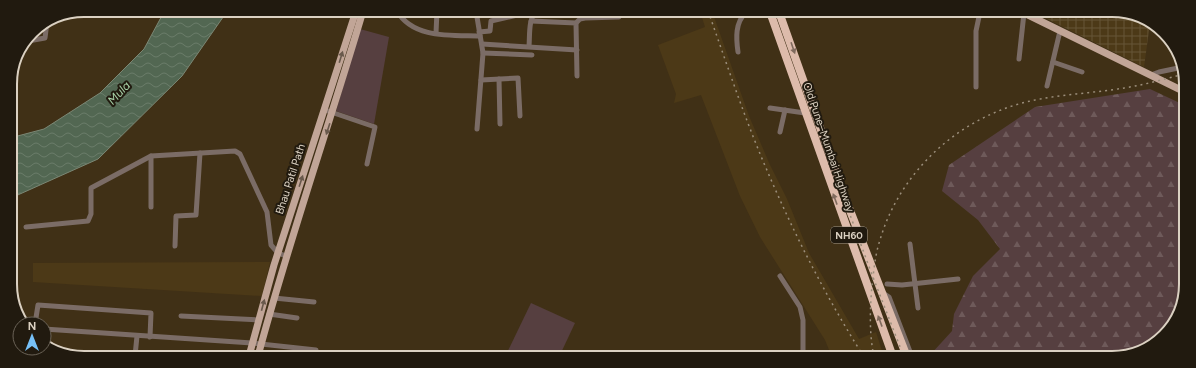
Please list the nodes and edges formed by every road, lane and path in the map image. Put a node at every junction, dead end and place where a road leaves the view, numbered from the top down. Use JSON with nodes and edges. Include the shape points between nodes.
{"nodes":[{"id":1,"x":354,"y":17,"type":"edge"},
{"id":2,"x":361,"y":17,"type":"edge"},
{"id":3,"x":402,"y":17,"type":"edge"},
{"id":4,"x":437,"y":17,"type":"edge"},
{"id":5,"x":477,"y":17,"type":"edge"},
{"id":6,"x":508,"y":17,"type":"edge"},
{"id":7,"x":533,"y":17,"type":"edge"},
{"id":8,"x":619,"y":17,"type":"edge"},
{"id":9,"x":742,"y":17,"type":"edge"},
{"id":10,"x":772,"y":17,"type":"edge"},
{"id":11,"x":782,"y":17,"type":"edge"},
{"id":12,"x":979,"y":17,"type":"edge"},
{"id":13,"x":1023,"y":17,"type":"edge"},
{"id":14,"x":1031,"y":17,"type":"edge"},
{"id":15,"x":531,"y":21,"type":"junction"},
{"id":16,"x":576,"y":23,"type":"junction"},
{"id":17,"x":46,"y":29,"type":"edge"},
{"id":18,"x":1060,"y":31,"type":"junction"},
{"id":19,"x":436,"y":34,"type":"junction"},
{"id":20,"x":480,"y":34,"type":"junction"},
{"id":21,"x":34,"y":40,"type":"edge"},
{"id":22,"x":482,"y":44,"type":"junction"},
{"id":23,"x":529,"y":46,"type":"junction"},
{"id":24,"x":577,"y":50,"type":"junction"},
{"id":25,"x":738,"y":52,"type":"dead end"},
{"id":26,"x":483,"y":53,"type":"junction"},
{"id":27,"x":532,"y":55,"type":"dead end"},
{"id":28,"x":1019,"y":59,"type":"dead end"},
{"id":29,"x":1053,"y":62,"type":"junction"},
{"id":30,"x":1177,"y":68,"type":"edge"},
{"id":31,"x":1082,"y":72,"type":"dead end"},
{"id":32,"x":1151,"y":75,"type":"junction"},
{"id":33,"x":577,"y":76,"type":"dead end"},
{"id":34,"x":499,"y":79,"type":"junction"},
{"id":35,"x":481,"y":80,"type":"junction"},
{"id":36,"x":1047,"y":86,"type":"dead end"},
{"id":37,"x":976,"y":87,"type":"dead end"},
{"id":38,"x":1179,"y":89,"type":"edge"},
{"id":39,"x":770,"y":108,"type":"dead end"},
{"id":40,"x":325,"y":110,"type":"junction"},
{"id":41,"x":785,"y":110,"type":"junction"},
{"id":42,"x":333,"y":113,"type":"junction"},
{"id":43,"x":805,"y":113,"type":"junction"},
{"id":44,"x":520,"y":116,"type":"dead end"},
{"id":45,"x":500,"y":124,"type":"dead end"},
{"id":46,"x":477,"y":129,"type":"dead end"},
{"id":47,"x":780,"y":132,"type":"dead end"},
{"id":48,"x":200,"y":153,"type":"junction"},
{"id":49,"x":151,"y":156,"type":"junction"},
{"id":50,"x":367,"y":164,"type":"dead end"},
{"id":51,"x":151,"y":207,"type":"dead end"},
{"id":52,"x":26,"y":227,"type":"dead end"},
{"id":53,"x":910,"y":244,"type":"dead end"},
{"id":54,"x":175,"y":246,"type":"dead end"},
{"id":55,"x":278,"y":253,"type":"junction"},
{"id":56,"x":286,"y":256,"type":"junction"},
{"id":57,"x":874,"y":271,"type":"junction"},
{"id":58,"x":863,"y":275,"type":"junction"},
{"id":59,"x":780,"y":276,"type":"dead end"},
{"id":60,"x":958,"y":279,"type":"dead end"},
{"id":61,"x":915,"y":283,"type":"junction"},
{"id":62,"x":887,"y":284,"type":"dead end"},
{"id":63,"x":882,"y":292,"type":"junction"},
{"id":64,"x":274,"y":298,"type":"junction"},
{"id":65,"x":314,"y":302,"type":"dead end"},
{"id":66,"x":918,"y":308,"type":"dead end"},
{"id":67,"x":269,"y":314,"type":"junction"},
{"id":68,"x":36,"y":316,"type":"edge"},
{"id":69,"x":181,"y":316,"type":"dead end"},
{"id":70,"x":297,"y":318,"type":"dead end"},
{"id":71,"x":259,"y":320,"type":"junction"},
{"id":72,"x":52,"y":330,"type":"edge"},
{"id":73,"x":137,"y":336,"type":"junction"},
{"id":74,"x":150,"y":337,"type":"junction"},
{"id":75,"x":252,"y":343,"type":"junction"},
{"id":76,"x":261,"y":344,"type":"junction"},
{"id":77,"x":316,"y":350,"type":"dead end"},
{"id":78,"x":136,"y":351,"type":"edge"},
{"id":79,"x":250,"y":351,"type":"edge"},
{"id":80,"x":259,"y":351,"type":"edge"},
{"id":81,"x":803,"y":351,"type":"edge"},
{"id":82,"x":891,"y":351,"type":"edge"},
{"id":83,"x":905,"y":351,"type":"edge"},
{"id":84,"x":910,"y":351,"type":"edge"}],
"edges":[{"from":40,"to":1,"type":"main road","name":"Bhau Patil Path","one_way":true},
{"from":2,"to":42,"type":"main road","name":"Bhau Patil Path"},
{"from":3,"to":19,"type":"street","via":[[410,26]]},
{"from":4,"to":19,"type":"street"},
{"from":5,"to":20,"type":"street"},
{"from":6,"to":20,"type":"street","via":[[491,21],[490,31]]},
{"from":7,"to":15,"type":"street"},
{"from":8,"to":16,"type":"street","via":[[585,18]]},
{"from":9,"to":25,"type":"street","via":[[737,31]]},
{"from":10,"to":43,"type":"highway","name":"Old Pune–Mumbai Highway","number":"NH60"},
{"from":11,"to":57,"type":"highway","name":"Old Pune–Mumbai Highway","number":"NH60","one_way":true,"via":[[817,120]]},
{"from":12,"to":37,"type":"street","via":[[976,31]]},
{"from":13,"to":28,"type":"street"},
{"from":14,"to":18,"type":"main road"},
{"from":15,"to":16,"type":"street"},
{"from":15,"to":23,"type":"street"},
{"from":16,"to":24,"type":"street"},
{"from":17,"to":21,"type":"street","via":[[45,38]]},
{"from":18,"to":29,"type":"street"},
{"from":18,"to":32,"type":"main road"},
{"from":19,"to":20,"type":"street"},
{"from":20,"to":22,"type":"street"},
{"from":22,"to":23,"type":"street"},
{"from":22,"to":26,"type":"street"},
{"from":23,"to":24,"type":"street"},
{"from":24,"to":33,"type":"street"},
{"from":26,"to":27,"type":"street"},
{"from":26,"to":35,"type":"street"},
{"from":29,"to":31,"type":"street"},
{"from":29,"to":36,"type":"street"},
{"from":30,"to":32,"type":"street"},
{"from":32,"to":38,"type":"main road"},
{"from":34,"to":35,"type":"street"},
{"from":34,"to":44,"type":"street","via":[[518,78]]},
{"from":34,"to":45,"type":"street"},
{"from":35,"to":46,"type":"street"},
{"from":39,"to":41,"type":"street"},
{"from":40,"to":42,"type":"street"},
{"from":55,"to":40,"type":"main road","name":"Bhau Patil Path","one_way":true},
{"from":41,"to":43,"type":"street"},
{"from":41,"to":47,"type":"street"},
{"from":42,"to":50,"type":"street","via":[[375,127]]},
{"from":42,"to":56,"type":"main road","name":"Bhau Patil Path","one_way":true},
{"from":58,"to":43,"type":"highway","name":"Old Pune–Mumbai Highway","number":"NH60","one_way":true},
{"from":48,"to":49,"type":"street"},
{"from":48,"to":54,"type":"street","via":[[196,215],[176,216]]},
{"from":48,"to":55,"type":"street","via":[[235,151],[240,154],[267,212],[271,245]]},
{"from":49,"to":51,"type":"street"},
{"from":49,"to":52,"type":"street","via":[[91,188],[91,214],[88,221]]},
{"from":53,"to":61,"type":"street"},
{"from":55,"to":56,"type":"street"},
{"from":71,"to":55,"type":"main road","name":"Bhau Patil Path","one_way":true},
{"from":56,"to":64,"type":"main road","name":"Bhau Patil Path"},
{"from":57,"to":58,"type":"highway"},
{"from":57,"to":63,"type":"highway","name":"Old Pune–Mumbai Highway","number":"NH60"},
{"from":82,"to":58,"type":"highway","name":"Old Pune–Mumbai Highway","number":"NH60","one_way":true},
{"from":59,"to":81,"type":"street","via":[[800,307],[803,320]]},
{"from":60,"to":61,"type":"street"},
{"from":61,"to":62,"type":"street"},
{"from":61,"to":66,"type":"street"},
{"from":63,"to":83,"type":"highway","name":"Old Pune–Mumbai Highway","number":"NH60"},
{"from":63,"to":84,"type":"street","via":[[889,297]]},
{"from":64,"to":65,"type":"street"},
{"from":64,"to":67,"type":"main road","name":"Bhau Patil Path"},
{"from":67,"to":70,"type":"street"},
{"from":67,"to":76,"type":"main road","name":"Bhau Patil Path"},
{"from":68,"to":74,"type":"street","via":[[38,305],[151,313]]},
{"from":69,"to":71,"type":"street"},
{"from":71,"to":75,"type":"main road","name":"Bhau Patil Path"},
{"from":72,"to":73,"type":"street"},
{"from":73,"to":74,"type":"street"},
{"from":73,"to":78,"type":"street"},
{"from":74,"to":75,"type":"street"},
{"from":75,"to":76,"type":"street"},
{"from":75,"to":79,"type":"main road","name":"Bhau Patil Path"},
{"from":76,"to":77,"type":"street"},
{"from":76,"to":80,"type":"main road","name":"Bhau Patil Path"}]}
